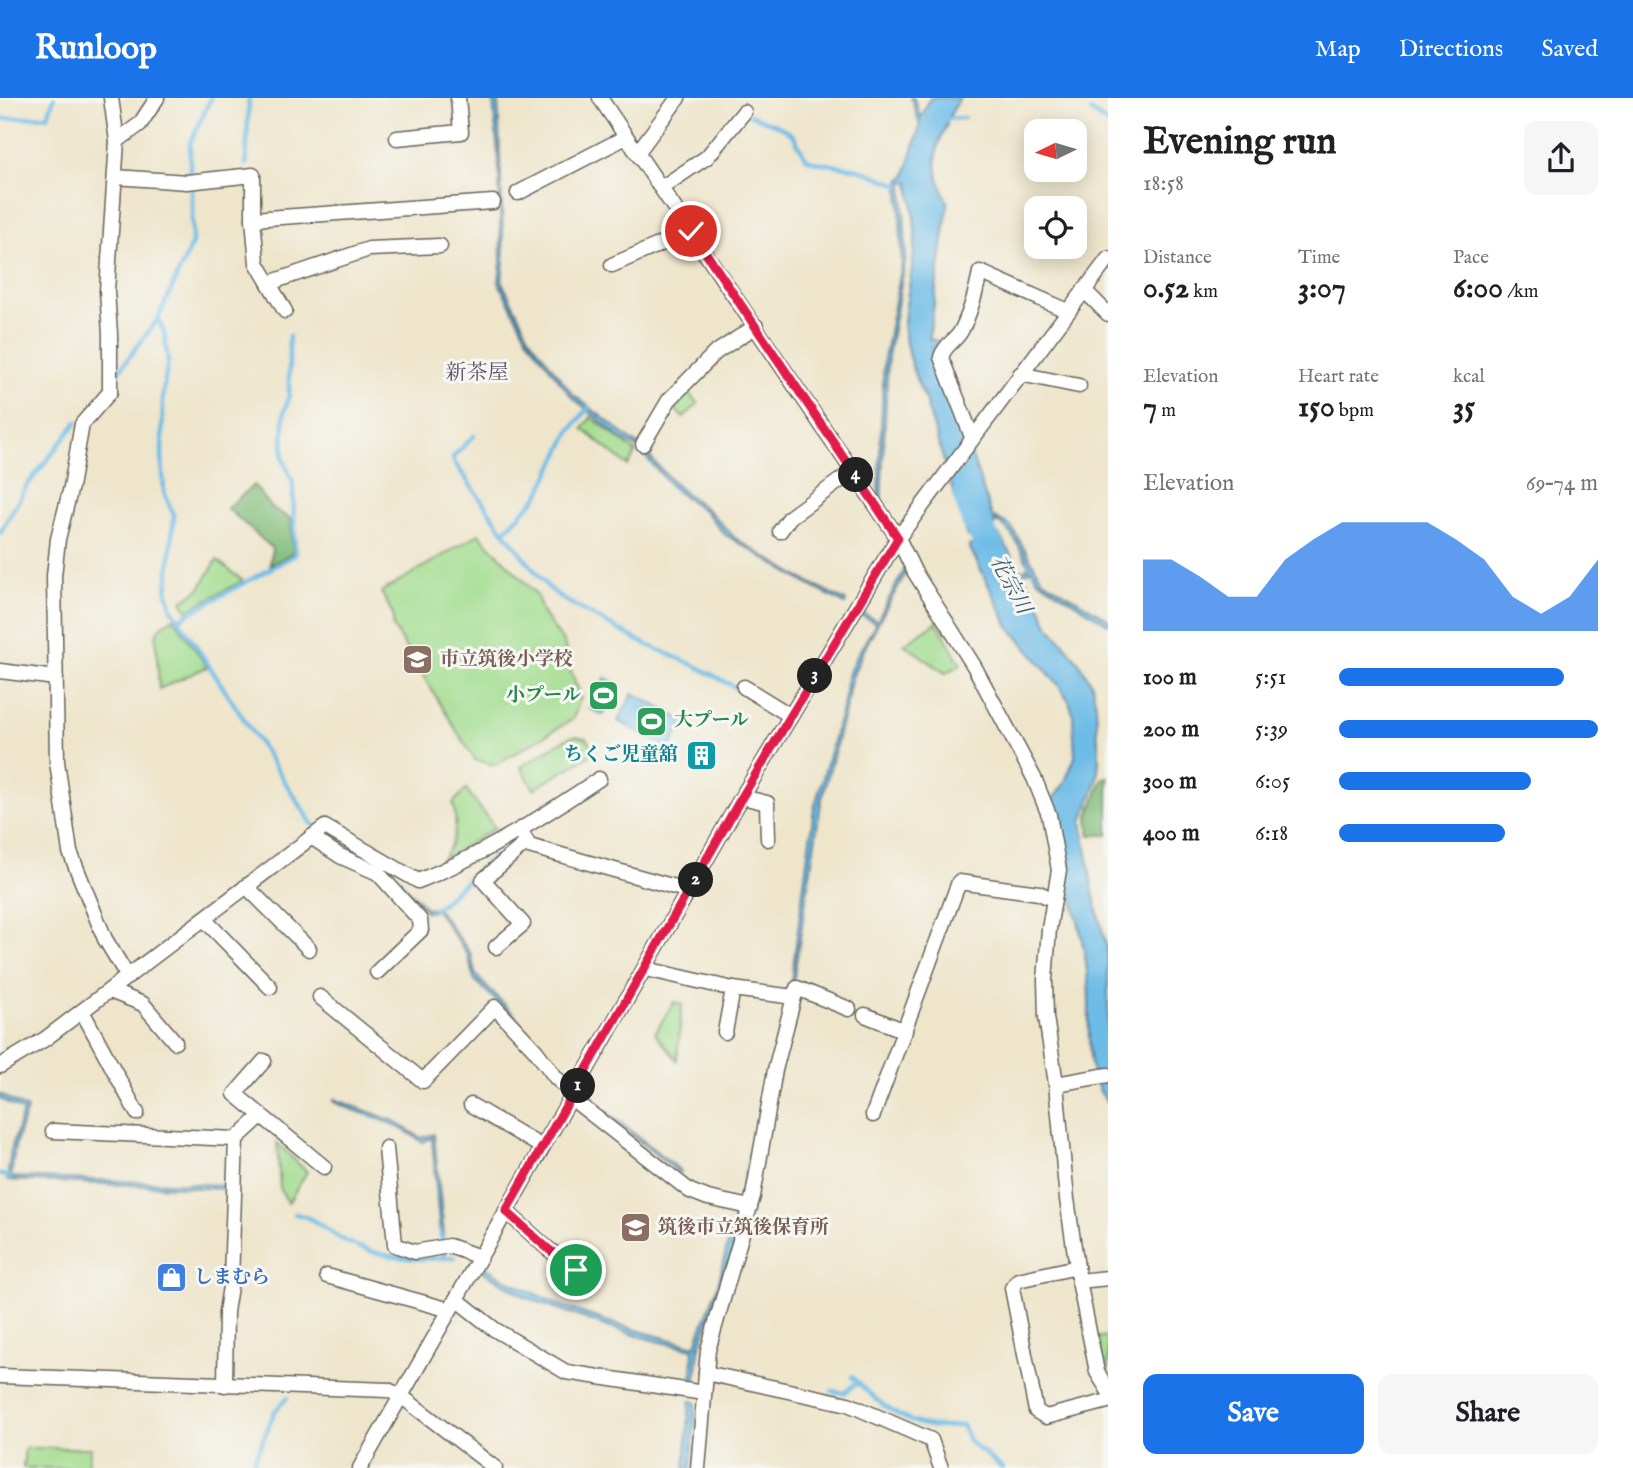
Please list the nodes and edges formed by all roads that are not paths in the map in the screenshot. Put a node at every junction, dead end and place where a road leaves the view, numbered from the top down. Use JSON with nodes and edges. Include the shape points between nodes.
{"nodes":[{"id":1,"x":111,"y":98,"type":"edge"},
{"id":2,"x":157,"y":98,"type":"edge"},
{"id":3,"x":458,"y":98,"type":"edge"},
{"id":4,"x":600,"y":98,"type":"edge"},
{"id":5,"x":678,"y":98,"type":"edge"},
{"id":6,"x":744,"y":112,"type":"dead end"},
{"id":7,"x":626,"y":137,"type":"junction"},
{"id":8,"x":397,"y":138,"type":"dead end"},
{"id":9,"x":117,"y":141,"type":"junction"},
{"id":10,"x":637,"y":153,"type":"junction"},
{"id":11,"x":115,"y":177,"type":"junction"},
{"id":12,"x":661,"y":188,"type":"junction"},
{"id":13,"x":518,"y":192,"type":"dead end"},
{"id":14,"x":494,"y":202,"type":"dead end"},
{"id":15,"x":253,"y":219,"type":"junction"},
{"id":16,"x":691,"y":231,"type":"junction"},
{"id":17,"x":440,"y":246,"type":"dead end"},
{"id":18,"x":1108,"y":259,"type":"edge"},
{"id":19,"x":612,"y":265,"type":"dead end"},
{"id":20,"x":269,"y":283,"type":"junction"},
{"id":21,"x":1084,"y":290,"type":"junction"},
{"id":22,"x":285,"y":311,"type":"dead end"},
{"id":23,"x":1068,"y":311,"type":"junction"},
{"id":24,"x":1108,"y":314,"type":"edge"},
{"id":25,"x":756,"y":326,"type":"junction"},
{"id":26,"x":1020,"y":374,"type":"junction"},
{"id":27,"x":1079,"y":386,"type":"dead end"},
{"id":28,"x":971,"y":439,"type":"junction"},
{"id":29,"x":643,"y":444,"type":"dead end"},
{"id":30,"x":853,"y":471,"type":"junction"},
{"id":31,"x":780,"y":531,"type":"dead end"},
{"id":32,"x":898,"y":538,"type":"junction"},
{"id":33,"x":0,"y":671,"type":"edge"},
{"id":34,"x":56,"y":678,"type":"junction"},
{"id":35,"x":744,"y":687,"type":"dead end"},
{"id":36,"x":791,"y":716,"type":"junction"},
{"id":37,"x":599,"y":779,"type":"dead end"},
{"id":38,"x":742,"y":797,"type":"junction"},
{"id":39,"x":523,"y":836,"type":"junction"},
{"id":40,"x":311,"y":837,"type":"junction"},
{"id":41,"x":768,"y":839,"type":"dead end"},
{"id":42,"x":246,"y":886,"type":"junction"},
{"id":43,"x":689,"y":891,"type":"junction"},
{"id":44,"x":1054,"y":900,"type":"junction"},
{"id":45,"x":204,"y":919,"type":"junction"},
{"id":46,"x":496,"y":947,"type":"dead end"},
{"id":47,"x":309,"y":949,"type":"dead end"},
{"id":48,"x":646,"y":969,"type":"junction"},
{"id":49,"x":377,"y":972,"type":"dead end"},
{"id":50,"x":128,"y":977,"type":"junction"},
{"id":51,"x":271,"y":987,"type":"dead end"},
{"id":52,"x":733,"y":989,"type":"junction"},
{"id":53,"x":110,"y":991,"type":"junction"},
{"id":54,"x":320,"y":997,"type":"dead end"},
{"id":55,"x":794,"y":998,"type":"junction"},
{"id":56,"x":849,"y":1009,"type":"dead end"},
{"id":57,"x":82,"y":1012,"type":"junction"},
{"id":58,"x":865,"y":1015,"type":"dead end"},
{"id":59,"x":905,"y":1031,"type":"junction"},
{"id":60,"x":725,"y":1032,"type":"dead end"},
{"id":61,"x":175,"y":1042,"type":"dead end"},
{"id":62,"x":264,"y":1061,"type":"dead end"},
{"id":63,"x":0,"y":1066,"type":"edge"},
{"id":64,"x":1108,"y":1075,"type":"edge"},
{"id":65,"x":1056,"y":1084,"type":"junction"},
{"id":66,"x":573,"y":1096,"type":"junction"},
{"id":67,"x":471,"y":1104,"type":"dead end"},
{"id":68,"x":137,"y":1113,"type":"dead end"},
{"id":69,"x":873,"y":1115,"type":"dead end"},
{"id":70,"x":261,"y":1116,"type":"junction"},
{"id":71,"x":52,"y":1131,"type":"dead end"},
{"id":72,"x":236,"y":1139,"type":"junction"},
{"id":73,"x":542,"y":1147,"type":"junction"},
{"id":74,"x":386,"y":1148,"type":"dead end"},
{"id":75,"x":324,"y":1167,"type":"dead end"},
{"id":76,"x":750,"y":1207,"type":"junction"},
{"id":77,"x":506,"y":1211,"type":"junction"},
{"id":78,"x":434,"y":1232,"type":"dead end"},
{"id":79,"x":436,"y":1248,"type":"junction"},
{"id":80,"x":480,"y":1258,"type":"junction"},
{"id":81,"x":576,"y":1270,"type":"dead end"},
{"id":82,"x":1078,"y":1274,"type":"junction"},
{"id":83,"x":327,"y":1276,"type":"dead end"},
{"id":84,"x":1108,"y":1278,"type":"edge"},
{"id":85,"x":453,"y":1305,"type":"junction"},
{"id":86,"x":706,"y":1373,"type":"junction"},
{"id":87,"x":0,"y":1376,"type":"edge"},
{"id":88,"x":225,"y":1385,"type":"junction"},
{"id":89,"x":1108,"y":1390,"type":"edge"},
{"id":90,"x":704,"y":1393,"type":"junction"},
{"id":91,"x":401,"y":1396,"type":"junction"},
{"id":92,"x":1108,"y":1401,"type":"edge"},
{"id":93,"x":360,"y":1468,"type":"edge"},
{"id":94,"x":495,"y":1468,"type":"edge"},
{"id":95,"x":698,"y":1468,"type":"edge"},
{"id":96,"x":941,"y":1468,"type":"edge"}],
"edges":[{"from":1,"to":9,"type":"street"},
{"from":2,"to":9,"type":"street","via":[[140,124]]},
{"from":3,"to":8,"type":"street","via":[[461,132]]},
{"from":4,"to":7,"type":"street"},
{"from":5,"to":10,"type":"street"},
{"from":6,"to":12,"type":"street","via":[[707,157]]},
{"from":7,"to":10,"type":"street"},
{"from":7,"to":13,"type":"street"},
{"from":9,"to":11,"type":"street"},
{"from":10,"to":12,"type":"street"},
{"from":11,"to":15,"type":"street","via":[[187,182],[253,175]]},
{"from":11,"to":34,"type":"street","via":[[107,292],[110,392],[82,424],[58,539]]},
{"from":12,"to":16,"type":"street"},
{"from":14,"to":15,"type":"street"},
{"from":15,"to":20,"type":"street","via":[[257,263]]},
{"from":16,"to":19,"type":"street"},
{"from":16,"to":25,"type":"street"},
{"from":17,"to":20,"type":"street","via":[[369,250]]},
{"from":18,"to":21,"type":"street"},
{"from":20,"to":22,"type":"street"},
{"from":21,"to":23,"type":"street"},
{"from":21,"to":24,"type":"street"},
{"from":23,"to":26,"type":"street"},
{"from":23,"to":28,"type":"street","via":[[980,272],[976,296],[959,334],[941,356]]},
{"from":25,"to":29,"type":"street","via":[[715,353],[669,400]]},
{"from":25,"to":30,"type":"street"},
{"from":26,"to":27,"type":"street"},
{"from":26,"to":28,"type":"street"},
{"from":28,"to":32,"type":"street"},
{"from":30,"to":31,"type":"street","via":[[790,516]]},
{"from":30,"to":32,"type":"street"},
{"from":32,"to":36,"type":"street"},
{"from":32,"to":44,"type":"street","via":[[1034,778],[1049,814],[1059,870]]},
{"from":33,"to":34,"type":"street"},
{"from":34,"to":50,"type":"street","via":[[57,762],[69,852],[105,939]]},
{"from":35,"to":36,"type":"street"},
{"from":36,"to":38,"type":"street"},
{"from":37,"to":39,"type":"street"},
{"from":38,"to":41,"type":"street","via":[[767,803]]},
{"from":38,"to":43,"type":"street"},
{"from":39,"to":40,"type":"street","via":[[418,881],[325,827]]},
{"from":39,"to":43,"type":"street","via":[[529,846]]},
{"from":39,"to":46,"type":"street","via":[[483,880],[528,920]]},
{"from":40,"to":42,"type":"street"},
{"from":40,"to":49,"type":"street","via":[[378,873],[420,920],[421,930]]},
{"from":42,"to":45,"type":"street"},
{"from":42,"to":47,"type":"street"},
{"from":43,"to":48,"type":"street"},
{"from":44,"to":59,"type":"street","via":[[1039,892],[959,882]]},
{"from":44,"to":65,"type":"street","via":[[1045,980]]},
{"from":45,"to":50,"type":"street"},
{"from":45,"to":51,"type":"street"},
{"from":48,"to":52,"type":"street"},
{"from":48,"to":66,"type":"street"},
{"from":50,"to":53,"type":"street"},
{"from":52,"to":55,"type":"street"},
{"from":52,"to":60,"type":"street"},
{"from":53,"to":57,"type":"street"},
{"from":53,"to":61,"type":"street","via":[[143,1004]]},
{"from":54,"to":66,"type":"street","via":[[423,1081],[495,1007]]},
{"from":55,"to":56,"type":"street","via":[[797,988]]},
{"from":55,"to":76,"type":"street","via":[[775,1070]]},
{"from":57,"to":63,"type":"street"},
{"from":57,"to":68,"type":"street"},
{"from":58,"to":59,"type":"street"},
{"from":59,"to":69,"type":"street"},
{"from":62,"to":70,"type":"street","via":[[235,1094]]},
{"from":64,"to":65,"type":"street"},
{"from":65,"to":82,"type":"street"},
{"from":66,"to":73,"type":"street"},
{"from":66,"to":76,"type":"street","via":[[690,1191]]},
{"from":67,"to":73,"type":"street"},
{"from":70,"to":72,"type":"street"},
{"from":70,"to":75,"type":"street"},
{"from":71,"to":72,"type":"street"},
{"from":72,"to":88,"type":"street"},
{"from":73,"to":77,"type":"street"},
{"from":74,"to":79,"type":"street","via":[[395,1245],[415,1252]]},
{"from":76,"to":86,"type":"street","via":[[708,1350]]},
{"from":77,"to":80,"type":"street"},
{"from":77,"to":81,"type":"street"},
{"from":78,"to":79,"type":"street"},
{"from":79,"to":80,"type":"street","via":[[449,1246]]},
{"from":80,"to":85,"type":"street"},
{"from":82,"to":84,"type":"street"},
{"from":82,"to":89,"type":"street","via":[[1097,1372]]},
{"from":82,"to":92,"type":"street","via":[[1018,1280],[1012,1288],[1036,1411],[1046,1417]]},
{"from":83,"to":85,"type":"street"},
{"from":85,"to":90,"type":"street","via":[[566,1372]]},
{"from":85,"to":91,"type":"street"},
{"from":86,"to":90,"type":"street"},
{"from":86,"to":96,"type":"street","via":[[848,1404],[931,1440]]},
{"from":87,"to":88,"type":"street"},
{"from":88,"to":91,"type":"street","via":[[388,1390]]},
{"from":90,"to":95,"type":"street"},
{"from":91,"to":93,"type":"street"},
{"from":91,"to":94,"type":"street"}]}
